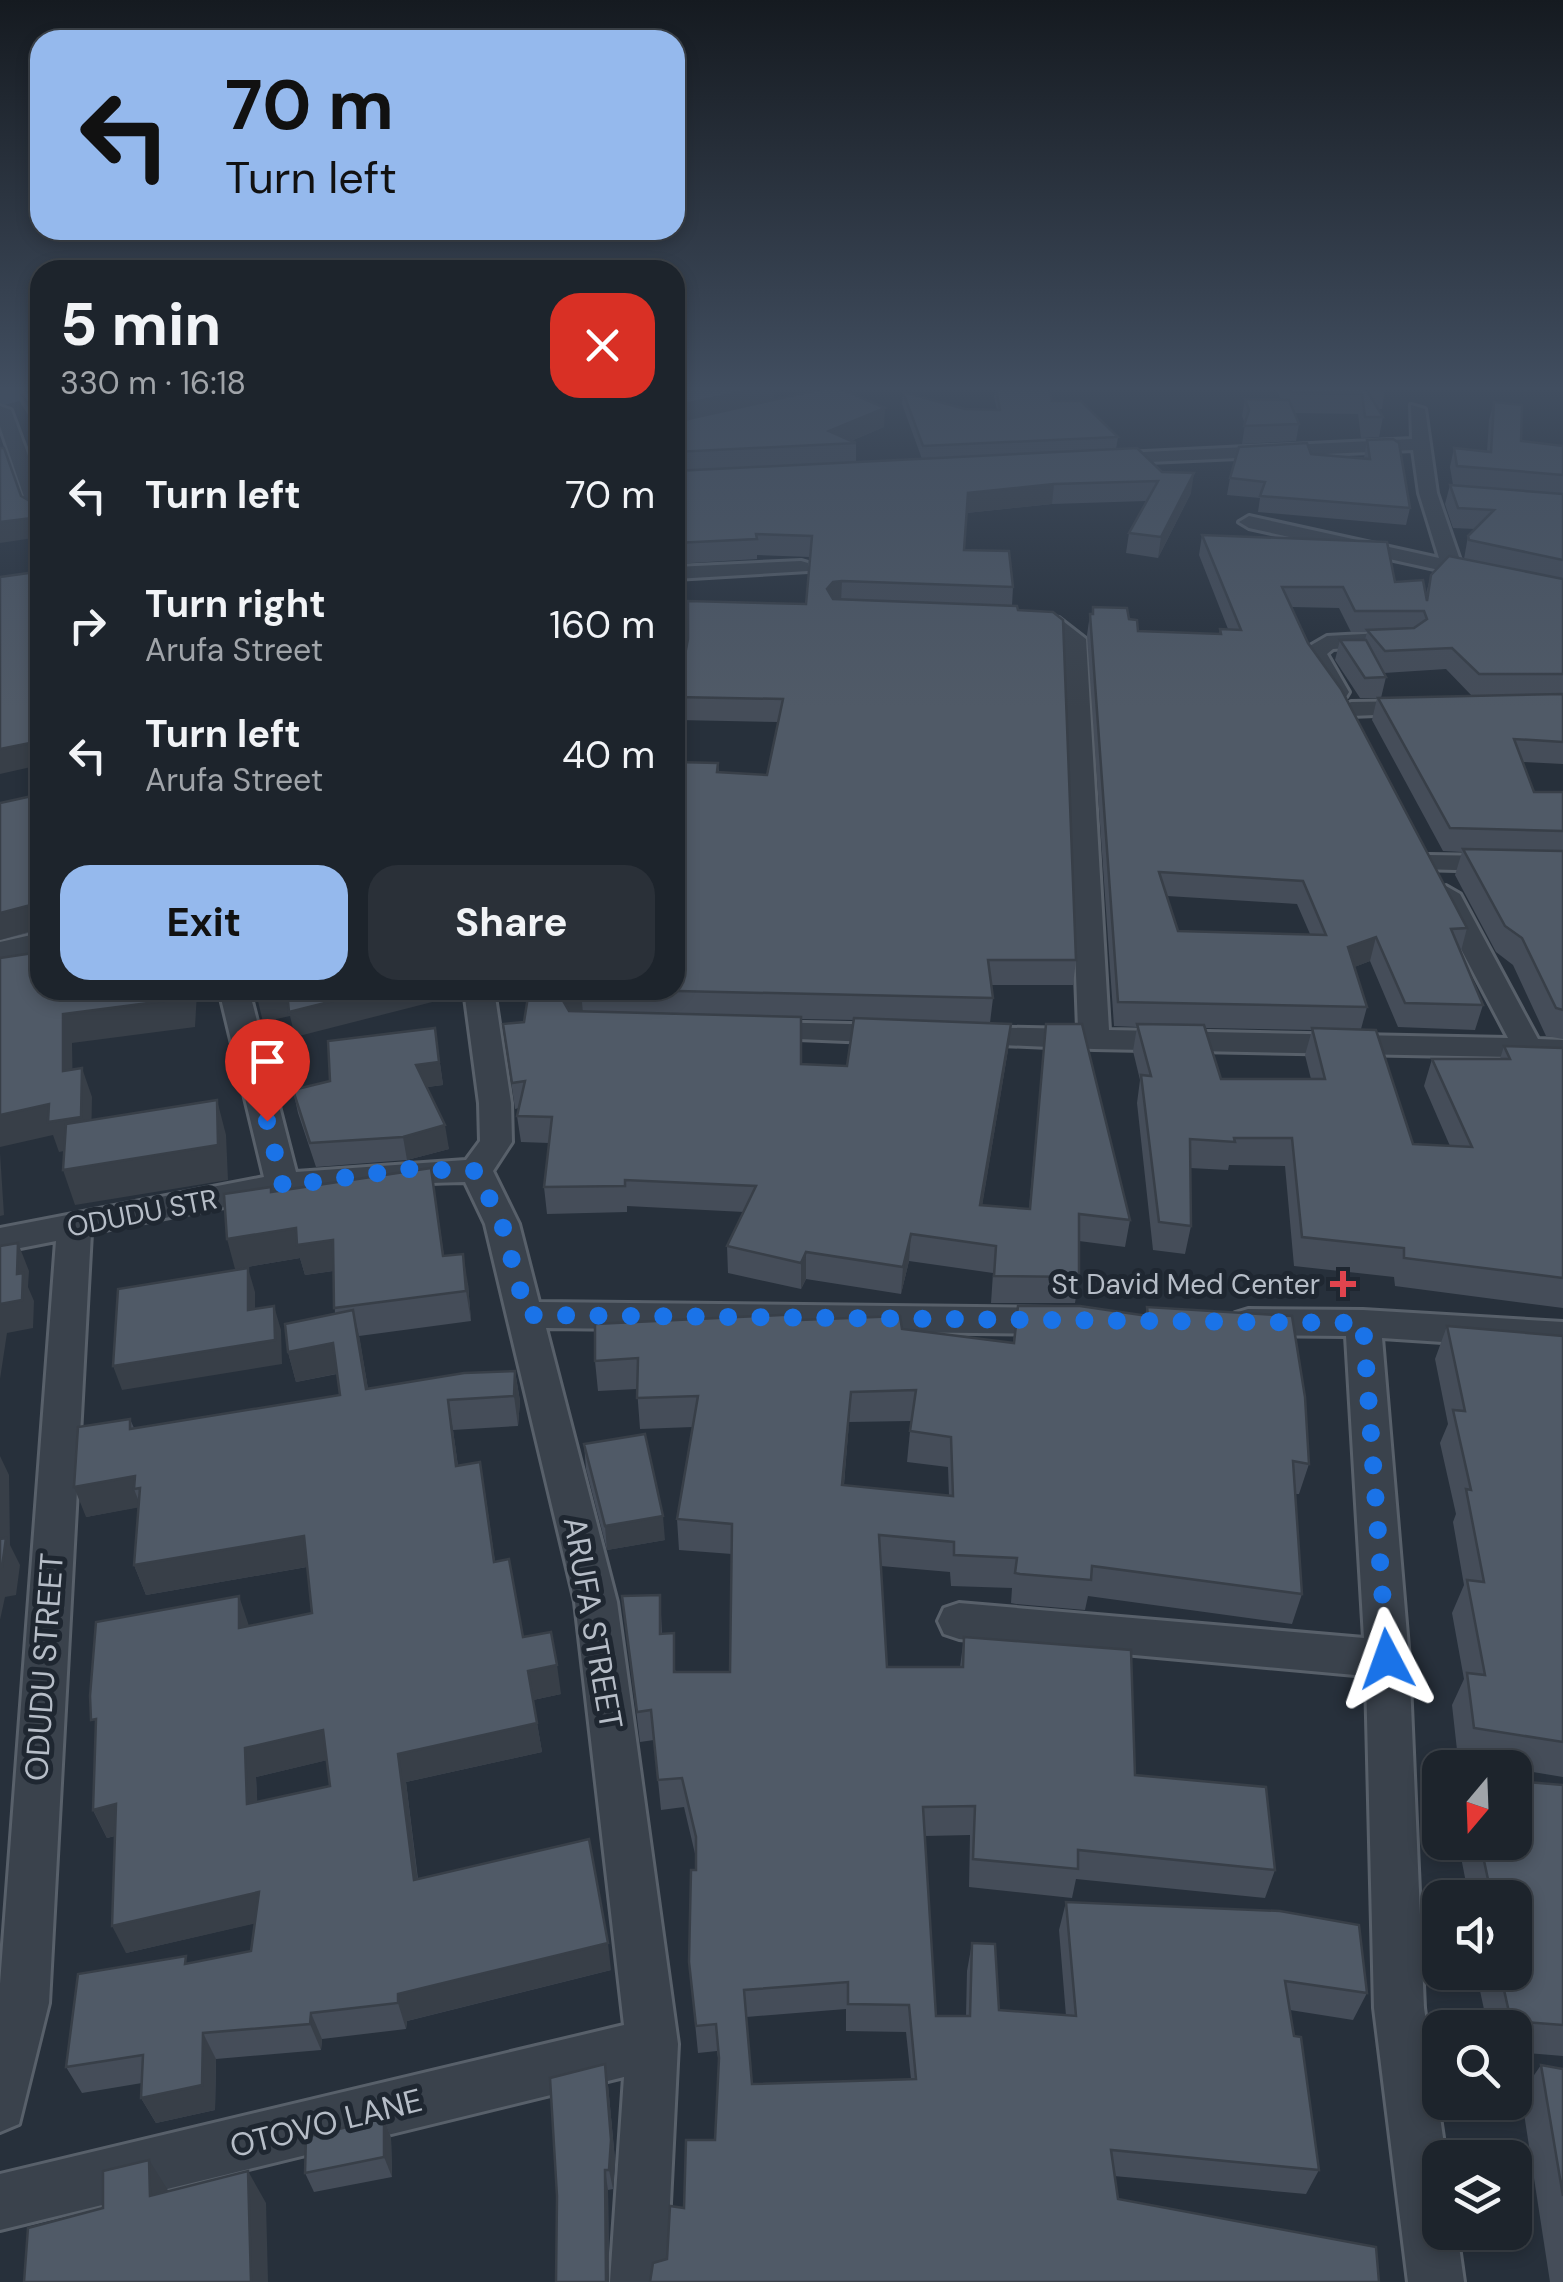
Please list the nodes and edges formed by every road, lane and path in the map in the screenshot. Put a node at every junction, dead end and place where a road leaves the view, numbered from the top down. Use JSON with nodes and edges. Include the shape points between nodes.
{"nodes":[{"id":1,"x":1429,"y":494,"type":"edge"},
{"id":2,"x":1249,"y":522,"type":"dead end"},
{"id":3,"x":801,"y":567,"type":"dead end"},
{"id":4,"x":1452,"y":568,"type":"junction"},
{"id":5,"x":685,"y":573,"type":"edge"},
{"id":6,"x":1489,"y":576,"type":"edge"},
{"id":7,"x":998,"y":618,"type":"edge"},
{"id":8,"x":1406,"y":639,"type":"edge"},
{"id":9,"x":1447,"y":707,"type":"edge"},
{"id":10,"x":1351,"y":709,"type":"junction"},
{"id":11,"x":1368,"y":743,"type":"edge"},
{"id":12,"x":1563,"y":865,"type":"edge"},
{"id":13,"x":30,"y":944,"type":"edge"},
{"id":14,"x":0,"y":951,"type":"edge"},
{"id":15,"x":236,"y":1000,"type":"edge"},
{"id":16,"x":480,"y":1000,"type":"edge"},
{"id":17,"x":721,"y":1030,"type":"edge"},
{"id":18,"x":1094,"y":1040,"type":"junction"},
{"id":19,"x":1528,"y":1048,"type":"junction"},
{"id":20,"x":1563,"y":1049,"type":"edge"},
{"id":21,"x":476,"y":1171,"type":"junction"},
{"id":22,"x":283,"y":1186,"type":"junction"},
{"id":23,"x":74,"y":1226,"type":"junction"},
{"id":24,"x":0,"y":1240,"type":"edge"},
{"id":25,"x":527,"y":1315,"type":"junction"},
{"id":26,"x":1085,"y":1321,"type":"edge"},
{"id":27,"x":1204,"y":1322,"type":"edge"},
{"id":28,"x":1363,"y":1323,"type":"junction"},
{"id":29,"x":1563,"y":1336,"type":"edge"},
{"id":30,"x":959,"y":1621,"type":"dead end"},
{"id":31,"x":1387,"y":1659,"type":"junction"},
{"id":32,"x":652,"y":2044,"type":"junction"},
{"id":33,"x":0,"y":2105,"type":"edge"},
{"id":34,"x":0,"y":2202,"type":"edge"},
{"id":35,"x":638,"y":2282,"type":"edge"},
{"id":36,"x":1436,"y":2282,"type":"edge"}],
"edges":[{"from":1,"to":4,"type":"street"},
{"from":2,"to":4,"type":"street"},
{"from":3,"to":5,"type":"street"},
{"from":4,"to":6,"type":"street"},
{"from":7,"to":18,"type":"street","via":[[1045,620],[1075,639]]},
{"from":8,"to":10,"type":"street","via":[[1327,643],[1316,652]]},
{"from":9,"to":10,"type":"street"},
{"from":10,"to":11,"type":"street"},
{"from":12,"to":19,"type":"street","via":[[1425,855]]},
{"from":13,"to":14,"type":"street"},
{"from":15,"to":22,"type":"street"},
{"from":16,"to":21,"type":"street","via":[[496,1142]]},
{"from":17,"to":18,"type":"street"},
{"from":18,"to":19,"type":"street"},
{"from":19,"to":20,"type":"street"},
{"from":21,"to":22,"type":"street","via":[[408,1169]]},
{"from":21,"to":25,"type":"street","name":"ARUFA STREET","via":[[502,1224]]},
{"from":22,"to":23,"type":"street","name":"ODUDU STR"},
{"from":23,"to":24,"type":"street","name":"ODUDU STR"},
{"from":23,"to":33,"type":"street","name":"ODUDU STREET","via":[[24,2004]]},
{"from":25,"to":26,"type":"street"},
{"from":25,"to":32,"type":"street","name":"ARUFA STREET","via":[[596,1602]]},
{"from":27,"to":28,"type":"street"},
{"from":28,"to":29,"type":"street"},
{"from":28,"to":31,"type":"street"},
{"from":30,"to":31,"type":"street"},
{"from":31,"to":36,"type":"street","via":[[1399,2008]]},
{"from":32,"to":34,"type":"street","name":"OTOVO LANE"},
{"from":32,"to":35,"type":"street","name":"ARUFA STREET"}]}
